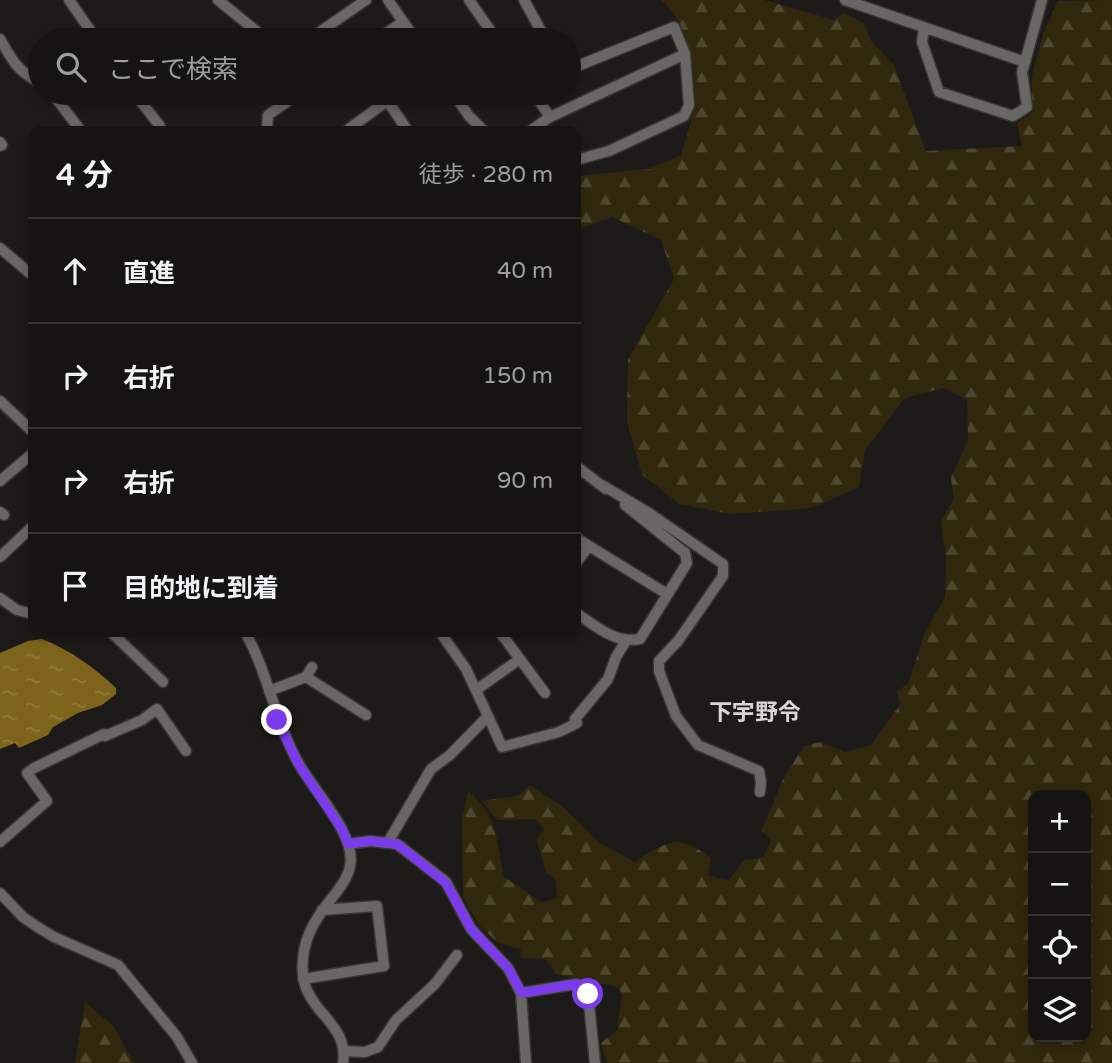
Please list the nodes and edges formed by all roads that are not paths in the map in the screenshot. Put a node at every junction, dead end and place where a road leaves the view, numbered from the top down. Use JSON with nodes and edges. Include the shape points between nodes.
{"nodes":[{"id":1,"x":69,"y":0,"type":"edge"},
{"id":2,"x":218,"y":0,"type":"edge"},
{"id":3,"x":366,"y":0,"type":"edge"},
{"id":4,"x":388,"y":0,"type":"edge"},
{"id":5,"x":469,"y":0,"type":"edge"},
{"id":6,"x":524,"y":0,"type":"edge"},
{"id":7,"x":849,"y":1,"type":"edge"},
{"id":8,"x":1039,"y":1,"type":"edge"},
{"id":9,"x":403,"y":22,"type":"junction"},
{"id":10,"x":89,"y":28,"type":"edge"},
{"id":11,"x":253,"y":28,"type":"edge"},
{"id":12,"x":325,"y":28,"type":"edge"},
{"id":13,"x":394,"y":28,"type":"edge"},
{"id":14,"x":407,"y":28,"type":"edge"},
{"id":15,"x":489,"y":28,"type":"edge"},
{"id":16,"x":539,"y":28,"type":"edge"},
{"id":17,"x":924,"y":28,"type":"junction"},
{"id":18,"x":0,"y":39,"type":"edge"},
{"id":19,"x":685,"y":54,"type":"junction"},
{"id":20,"x":1025,"y":62,"type":"junction"},
{"id":21,"x":581,"y":65,"type":"edge"},
{"id":22,"x":28,"y":76,"type":"edge"},
{"id":23,"x":581,"y":103,"type":"edge"},
{"id":24,"x":61,"y":105,"type":"edge"},
{"id":25,"x":143,"y":105,"type":"edge"},
{"id":26,"x":283,"y":105,"type":"edge"},
{"id":27,"x":376,"y":105,"type":"edge"},
{"id":28,"x":390,"y":105,"type":"edge"},
{"id":29,"x":461,"y":105,"type":"edge"},
{"id":30,"x":542,"y":105,"type":"edge"},
{"id":31,"x":576,"y":105,"type":"edge"},
{"id":32,"x":550,"y":117,"type":"junction"},
{"id":33,"x":77,"y":126,"type":"edge"},
{"id":34,"x":160,"y":126,"type":"dead end"},
{"id":35,"x":267,"y":126,"type":"edge"},
{"id":36,"x":352,"y":126,"type":"edge"},
{"id":37,"x":405,"y":126,"type":"edge"},
{"id":38,"x":479,"y":126,"type":"edge"},
{"id":39,"x":537,"y":126,"type":"edge"},
{"id":40,"x":581,"y":159,"type":"edge"},
{"id":41,"x":0,"y":248,"type":"edge"},
{"id":42,"x":28,"y":272,"type":"edge"},
{"id":43,"x":0,"y":401,"type":"edge"},
{"id":44,"x":28,"y":427,"type":"edge"},
{"id":45,"x":28,"y":457,"type":"edge"},
{"id":46,"x":581,"y":470,"type":"edge"},
{"id":47,"x":0,"y":481,"type":"edge"},
{"id":48,"x":602,"y":485,"type":"junction"},
{"id":49,"x":28,"y":531,"type":"edge"},
{"id":50,"x":581,"y":542,"type":"edge"},
{"id":51,"x":588,"y":547,"type":"junction"},
{"id":52,"x":0,"y":557,"type":"edge"},
{"id":53,"x":581,"y":557,"type":"edge"},
{"id":54,"x":667,"y":594,"type":"junction"},
{"id":55,"x":0,"y":598,"type":"edge"},
{"id":56,"x":28,"y":613,"type":"edge"},
{"id":57,"x":581,"y":616,"type":"edge"},
{"id":58,"x":116,"y":637,"type":"edge"},
{"id":59,"x":247,"y":637,"type":"edge"},
{"id":60,"x":444,"y":637,"type":"edge"},
{"id":61,"x":504,"y":637,"type":"edge"},
{"id":62,"x":626,"y":641,"type":"junction"},
{"id":63,"x":520,"y":659,"type":"junction"},
{"id":64,"x":312,"y":667,"type":"dead end"},
{"id":65,"x":306,"y":677,"type":"junction"},
{"id":66,"x":163,"y":682,"type":"dead end"},
{"id":67,"x":476,"y":690,"type":"junction"},
{"id":68,"x":269,"y":691,"type":"junction"},
{"id":69,"x":545,"y":693,"type":"dead end"},
{"id":70,"x":366,"y":715,"type":"dead end"},
{"id":71,"x":488,"y":716,"type":"junction"},
{"id":72,"x":186,"y":751,"type":"dead end"},
{"id":73,"x":760,"y":792,"type":"dead end"},
{"id":74,"x":0,"y":842,"type":"edge"},
{"id":75,"x":388,"y":842,"type":"junction"},
{"id":76,"x":348,"y":844,"type":"junction"},
{"id":77,"x":0,"y":893,"type":"edge"},
{"id":78,"x":322,"y":910,"type":"junction"},
{"id":79,"x":457,"y":955,"type":"dead end"},
{"id":80,"x":303,"y":979,"type":"junction"},
{"id":81,"x":522,"y":993,"type":"junction"},
{"id":82,"x":344,"y":1051,"type":"junction"},
{"id":83,"x":192,"y":1063,"type":"edge"},
{"id":84,"x":343,"y":1063,"type":"edge"},
{"id":85,"x":526,"y":1063,"type":"edge"},
{"id":86,"x":595,"y":1063,"type":"edge"}],
"edges":[{"from":1,"to":10,"type":"street"},
{"from":2,"to":11,"type":"street"},
{"from":3,"to":12,"type":"street"},
{"from":4,"to":9,"type":"street"},
{"from":5,"to":15,"type":"street"},
{"from":6,"to":16,"type":"street"},
{"from":7,"to":17,"type":"street"},
{"from":8,"to":20,"type":"street"},
{"from":9,"to":13,"type":"street"},
{"from":9,"to":14,"type":"street"},
{"from":17,"to":20,"type":"street"},
{"from":17,"to":20,"type":"street","via":[[922,42],[939,92],[1013,116],[1027,107]]},
{"from":18,"to":22,"type":"street","via":[[13,64]]},
{"from":19,"to":21,"type":"street","via":[[674,27]]},
{"from":19,"to":23,"type":"street"},
{"from":19,"to":40,"type":"street","via":[[689,105],[684,116],[609,151]]},
{"from":24,"to":33,"type":"street"},
{"from":25,"to":34,"type":"street"},
{"from":26,"to":35,"type":"street","via":[[268,115]]},
{"from":27,"to":36,"type":"street"},
{"from":28,"to":37,"type":"street"},
{"from":29,"to":38,"type":"street"},
{"from":30,"to":32,"type":"street"},
{"from":31,"to":32,"type":"street"},
{"from":32,"to":39,"type":"street"},
{"from":41,"to":42,"type":"street"},
{"from":43,"to":44,"type":"street"},
{"from":45,"to":47,"type":"street"},
{"from":46,"to":48,"type":"street"},
{"from":48,"to":54,"type":"street","via":[[685,553],[687,563]]},
{"from":48,"to":73,"type":"street","via":[[723,564],[723,576],[678,642],[659,661],[659,671],[676,716],[698,745],[759,771]]},
{"from":49,"to":52,"type":"street"},
{"from":50,"to":51,"type":"street"},
{"from":51,"to":53,"type":"street"},
{"from":51,"to":54,"type":"street"},
{"from":54,"to":62,"type":"street","via":[[640,639]]},
{"from":55,"to":56,"type":"street"},
{"from":57,"to":62,"type":"street"},
{"from":58,"to":66,"type":"street"},
{"from":59,"to":68,"type":"street"},
{"from":60,"to":67,"type":"street"},
{"from":61,"to":63,"type":"street"},
{"from":62,"to":71,"type":"street","via":[[608,678],[575,719],[577,723],[502,747]]},
{"from":63,"to":67,"type":"street"},
{"from":63,"to":69,"type":"street"},
{"from":64,"to":65,"type":"street"},
{"from":65,"to":68,"type":"street"},
{"from":65,"to":70,"type":"street"},
{"from":67,"to":71,"type":"street"},
{"from":68,"to":76,"type":"street","via":[[299,765]]},
{"from":71,"to":75,"type":"street","via":[[430,769]]},
{"from":72,"to":74,"type":"street","via":[[157,709],[34,768],[27,773],[47,801]]},
{"from":75,"to":76,"type":"street"},
{"from":75,"to":81,"type":"street","via":[[397,844],[446,883],[471,929],[508,968]]},
{"from":76,"to":78,"type":"street","via":[[350,869]]},
{"from":77,"to":83,"type":"street","via":[[54,937],[118,965],[177,1037]]},
{"from":78,"to":80,"type":"street","via":[[302,953]]},
{"from":78,"to":80,"type":"street","via":[[377,906],[384,966]]},
{"from":79,"to":82,"type":"street","via":[[435,984],[396,1020],[378,1047]]},
{"from":80,"to":82,"type":"street","via":[[311,1000],[342,1037]]},
{"from":81,"to":85,"type":"street"},
{"from":81,"to":86,"type":"street","via":[[576,984],[584,987]]},
{"from":82,"to":84,"type":"street"}]}
